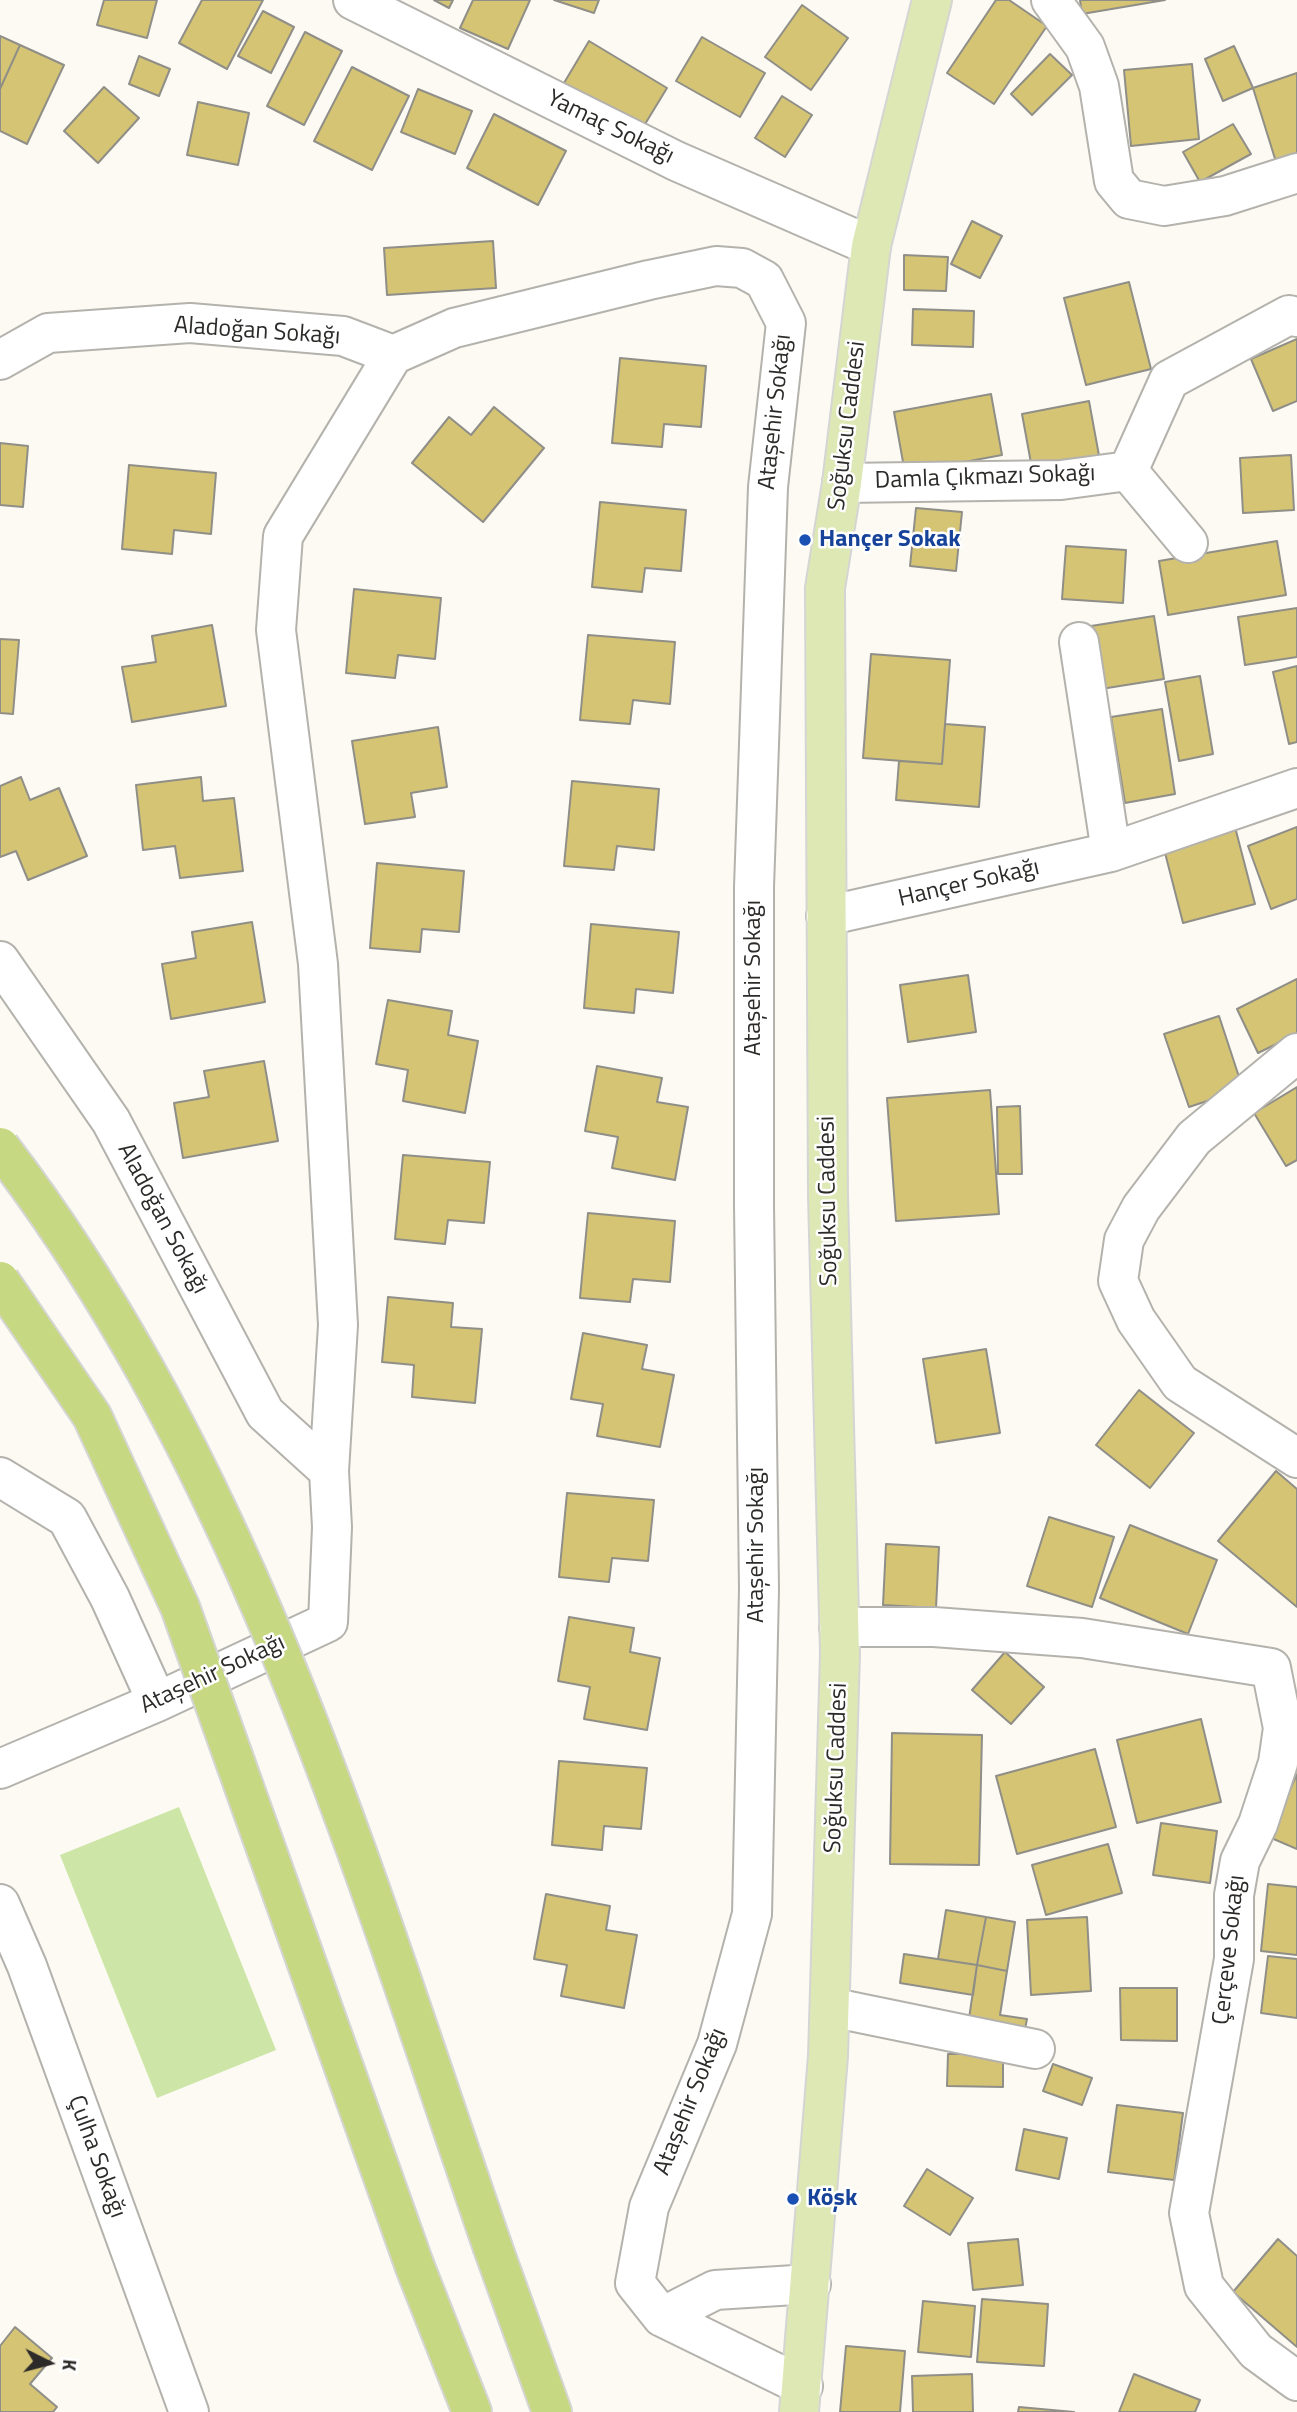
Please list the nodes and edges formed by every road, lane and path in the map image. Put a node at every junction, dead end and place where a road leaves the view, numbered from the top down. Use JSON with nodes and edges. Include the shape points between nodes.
{"nodes":[{"id":1,"x":353,"y":0,"type":"edge"},
{"id":2,"x":1051,"y":0,"type":"edge"},
{"id":3,"x":935,"y":5,"type":"edge"},
{"id":4,"x":1297,"y":173,"type":"edge"},
{"id":5,"x":871,"y":246,"type":"junction"},
{"id":6,"x":1297,"y":317,"type":"edge"},
{"id":7,"x":393,"y":355,"type":"junction"},
{"id":8,"x":0,"y":360,"type":"edge"},
{"id":9,"x":1128,"y":471,"type":"junction"},
{"id":10,"x":842,"y":482,"type":"junction"},
{"id":11,"x":1188,"y":543,"type":"dead end"},
{"id":12,"x":1079,"y":642,"type":"dead end"},
{"id":13,"x":1297,"y":788,"type":"edge"},
{"id":14,"x":1111,"y":852,"type":"junction"},
{"id":15,"x":826,"y":916,"type":"junction"},
{"id":16,"x":0,"y":961,"type":"edge"},
{"id":17,"x":1297,"y":1053,"type":"edge"},
{"id":18,"x":0,"y":1147,"type":"edge"},
{"id":19,"x":0,"y":1281,"type":"edge"},
{"id":20,"x":1297,"y":1458,"type":"edge"},
{"id":21,"x":329,"y":1471,"type":"junction"},
{"id":22,"x":0,"y":1477,"type":"edge"},
{"id":23,"x":839,"y":1627,"type":"junction"},
{"id":24,"x":1284,"y":1669,"type":"edge"},
{"id":25,"x":157,"y":1702,"type":"junction"},
{"id":26,"x":0,"y":1769,"type":"edge"},
{"id":27,"x":0,"y":1904,"type":"edge"},
{"id":28,"x":830,"y":2007,"type":"junction"},
{"id":29,"x":1035,"y":2049,"type":"dead end"},
{"id":30,"x":811,"y":2284,"type":"junction"},
{"id":31,"x":662,"y":2317,"type":"junction"},
{"id":32,"x":1297,"y":2381,"type":"edge"},
{"id":33,"x":801,"y":2399,"type":"edge"},
{"id":34,"x":189,"y":2412,"type":"edge"},
{"id":35,"x":472,"y":2412,"type":"edge"},
{"id":36,"x":552,"y":2412,"type":"edge"}],
"edges":[{"from":1,"to":5,"type":"street","name":"Yamaç Sokağı","via":[[676,161]]},
{"from":2,"to":4,"type":"street","via":[[1085,47],[1099,86],[1114,181],[1129,199],[1164,206],[1225,196]]},
{"from":3,"to":5,"type":"main road","name":"Soğuksu Caddesi"},
{"from":5,"to":10,"type":"main road","name":"Soğuksu Caddesi"},
{"from":6,"to":9,"type":"street","name":"Damla Çıkmazı Sokağı","via":[[1289,315],[1169,380]]},
{"from":7,"to":8,"type":"street","name":"Aladoğan Sokağı","via":[[343,336],[190,323],[48,333]]},
{"from":7,"to":21,"type":"street","name":"Ataşehir Sokağı","via":[[283,536],[276,630],[318,964],[338,1325]]},
{"from":7,"to":31,"type":"street","name":"Ataşehir Sokağı","via":[[454,328],[716,266],[742,268],[764,280],[786,323],[768,487],[754,887],[759,1590],[752,1914],[717,2043],[649,2207],[635,2283]]},
{"from":9,"to":10,"type":"street","name":"Damla Çıkmazı Sokağı","via":[[1061,481]]},
{"from":9,"to":11,"type":"street","name":"Damla Çıkmazı Sokağı"},
{"from":10,"to":15,"type":"main road","name":"Soğuksu Caddesi","via":[[825,588]]},
{"from":12,"to":14,"type":"street"},
{"from":13,"to":14,"type":"street","name":"Hançer Sokağı"},
{"from":14,"to":15,"type":"street","name":"Hançer Sokağı"},
{"from":15,"to":23,"type":"main road","name":"Soğuksu Caddesi"},
{"from":16,"to":21,"type":"street","name":"Aladoğan Sokağı","via":[[111,1121],[265,1413]]},
{"from":17,"to":20,"type":"street","via":[[1194,1138],[1141,1208],[1124,1240],[1118,1281],[1136,1320],[1180,1383]]},
{"from":18,"to":36,"type":"highway","bridge":true,"via":[[125,1329],[214,1499],[332,1783]]},
{"from":19,"to":35,"type":"highway","bridge":true,"via":[[92,1416],[180,1607],[415,2266]]},
{"from":21,"to":25,"type":"street","name":"Ataşehir Sokağı","via":[[328,1622]]},
{"from":22,"to":25,"type":"street","via":[[67,1518]]},
{"from":23,"to":24,"type":"street","name":"Çerçeve Sokağı","via":[[934,1627],[1082,1638]]},
{"from":23,"to":28,"type":"main road","name":"Soğuksu Caddesi"},
{"from":24,"to":32,"type":"street","name":"Çerçeve Sokağı","via":[[1278,1763],[1240,1861],[1234,1895],[1234,1959],[1189,2213],[1204,2286],[1256,2351]]},
{"from":25,"to":26,"type":"street","name":"Ataşehir Sokağı"},
{"from":27,"to":34,"type":"street","name":"Çulha Sokağı","via":[[27,1966]]},
{"from":28,"to":29,"type":"street"},
{"from":28,"to":30,"type":"main road","name":"Soğuksu Caddesi"},
{"from":30,"to":31,"type":"street","via":[[715,2290]]},
{"from":30,"to":33,"type":"main road","name":"Soğuksu Caddesi"},
{"from":31,"to":33,"type":"street"}]}
